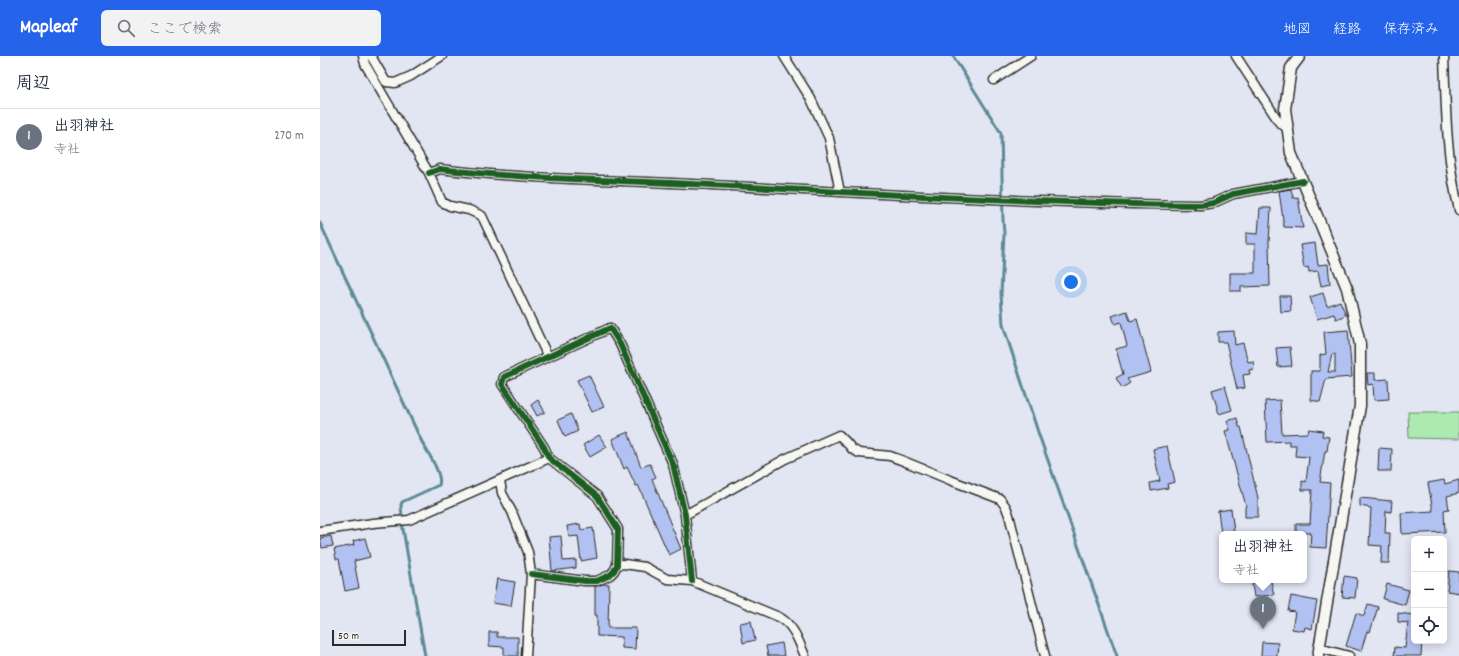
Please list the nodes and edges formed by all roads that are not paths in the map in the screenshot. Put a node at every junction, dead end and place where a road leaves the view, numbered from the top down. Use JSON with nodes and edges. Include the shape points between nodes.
{"nodes":[{"id":1,"x":363,"y":56,"type":"edge"},
{"id":2,"x":371,"y":56,"type":"edge"},
{"id":3,"x":442,"y":56,"type":"edge"},
{"id":4,"x":784,"y":56,"type":"edge"},
{"id":5,"x":1031,"y":56,"type":"edge"},
{"id":6,"x":1236,"y":56,"type":"edge"},
{"id":7,"x":1300,"y":56,"type":"edge"},
{"id":8,"x":1444,"y":56,"type":"edge"},
{"id":9,"x":994,"y":80,"type":"dead end"},
{"id":10,"x":1288,"y":129,"type":"junction"},
{"id":11,"x":429,"y":174,"type":"junction"},
{"id":12,"x":1303,"y":181,"type":"junction"},
{"id":13,"x":840,"y":192,"type":"junction"},
{"id":14,"x":1459,"y":210,"type":"edge"},
{"id":15,"x":548,"y":358,"type":"junction"},
{"id":16,"x":549,"y":458,"type":"junction"},
{"id":17,"x":500,"y":480,"type":"junction"},
{"id":18,"x":685,"y":515,"type":"junction"},
{"id":19,"x":320,"y":531,"type":"edge"},
{"id":20,"x":617,"y":565,"type":"junction"},
{"id":21,"x":530,"y":574,"type":"junction"},
{"id":22,"x":692,"y":581,"type":"junction"},
{"id":23,"x":1319,"y":652,"type":"edge"},
{"id":24,"x":526,"y":656,"type":"edge"},
{"id":25,"x":805,"y":656,"type":"edge"},
{"id":26,"x":1044,"y":656,"type":"edge"},
{"id":27,"x":1349,"y":656,"type":"edge"}],
"edges":[{"from":1,"to":11,"type":"street","via":[[365,64]]},
{"from":2,"to":3,"type":"street","via":[[386,82],[395,83]]},
{"from":4,"to":13,"type":"street","via":[[811,99],[829,138]]},
{"from":5,"to":9,"type":"street"},
{"from":6,"to":10,"type":"street","via":[[1279,122]]},
{"from":7,"to":10,"type":"street","via":[[1291,68],[1286,109]]},
{"from":8,"to":14,"type":"street","via":[[1447,140],[1452,183]]},
{"from":10,"to":12,"type":"street","via":[[1291,152]]},
{"from":11,"to":13,"type":"street","via":[[440,169],[533,177]]},
{"from":11,"to":15,"type":"street","via":[[445,204],[482,216]]},
{"from":12,"to":13,"type":"street","via":[[1240,192],[1201,205],[1110,204]]},
{"from":12,"to":23,"type":"street","via":[[1347,288],[1360,344],[1360,406]]},
{"from":15,"to":16,"type":"street","via":[[504,377],[502,384]]},
{"from":15,"to":18,"type":"street","via":[[610,328],[620,344],[673,464]]},
{"from":16,"to":17,"type":"street"},
{"from":16,"to":20,"type":"street","via":[[597,496],[618,529]]},
{"from":17,"to":19,"type":"street","via":[[409,520]]},
{"from":17,"to":21,"type":"street","via":[[502,493],[528,552]]},
{"from":18,"to":22,"type":"street"},
{"from":18,"to":26,"type":"street","via":[[785,459],[839,435],[852,450],[859,453],[890,456],[991,494],[1000,499],[1009,515]]},
{"from":20,"to":21,"type":"street","via":[[614,571],[597,581]]},
{"from":20,"to":22,"type":"street","via":[[645,567],[666,579]]},
{"from":21,"to":24,"type":"street"},
{"from":22,"to":25,"type":"street","via":[[784,620],[792,628]]},
{"from":23,"to":27,"type":"street"}]}
